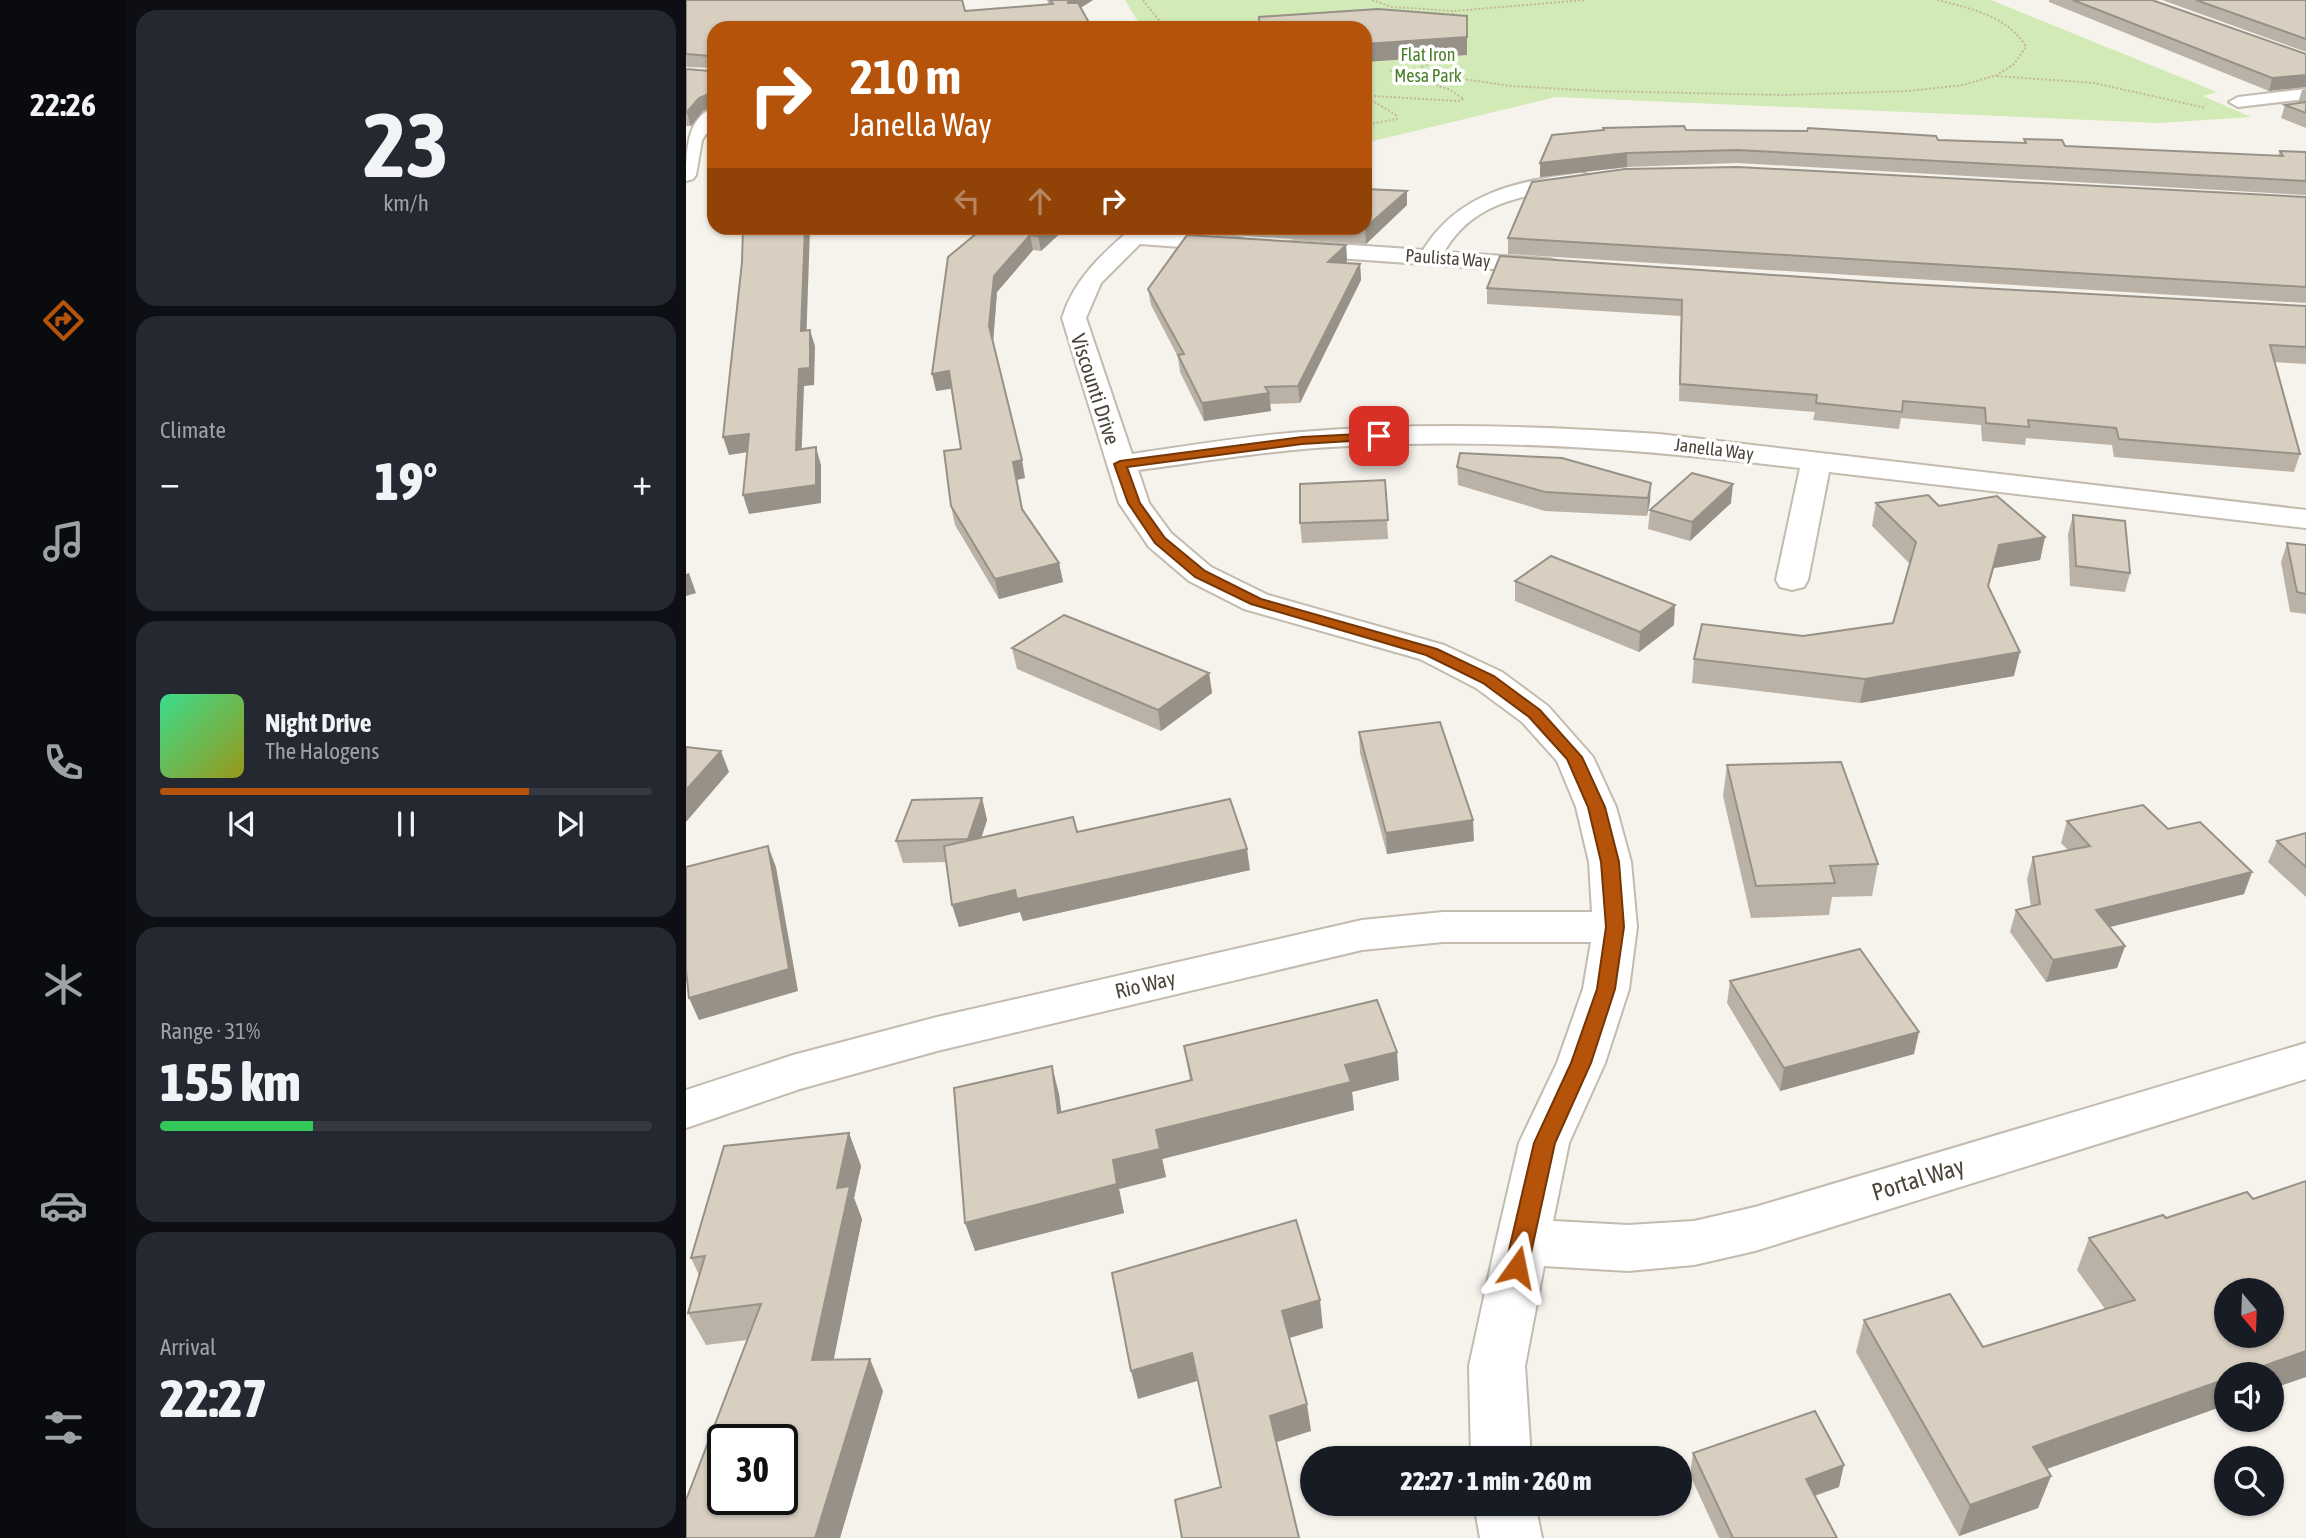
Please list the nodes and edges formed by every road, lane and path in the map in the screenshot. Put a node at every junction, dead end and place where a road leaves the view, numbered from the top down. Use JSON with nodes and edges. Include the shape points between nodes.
{"nodes":[{"id":1,"x":1143,"y":0,"type":"edge"},
{"id":2,"x":1372,"y":0,"type":"edge"},
{"id":3,"x":1413,"y":0,"type":"edge"},
{"id":4,"x":1585,"y":0,"type":"edge"},
{"id":5,"x":1937,"y":0,"type":"edge"},
{"id":6,"x":1392,"y":7,"type":"junction"},
{"id":7,"x":1411,"y":9,"type":"junction"},
{"id":8,"x":1455,"y":11,"type":"junction"},
{"id":9,"x":1393,"y":15,"type":"edge"},
{"id":10,"x":1447,"y":20,"type":"edge"},
{"id":11,"x":1160,"y":21,"type":"edge"},
{"id":12,"x":1450,"y":51,"type":"edge"},
{"id":13,"x":1422,"y":73,"type":"junction"},
{"id":14,"x":1995,"y":75,"type":"junction"},
{"id":15,"x":2306,"y":94,"type":"edge"},
{"id":16,"x":1372,"y":96,"type":"edge"},
{"id":17,"x":1372,"y":101,"type":"edge"},
{"id":18,"x":2238,"y":102,"type":"dead end"},
{"id":19,"x":2211,"y":109,"type":"dead end"},
{"id":20,"x":707,"y":119,"type":"edge"},
{"id":21,"x":1372,"y":124,"type":"edge"},
{"id":22,"x":686,"y":173,"type":"edge"},
{"id":23,"x":1597,"y":177,"type":"edge"},
{"id":24,"x":1136,"y":235,"type":"edge"},
{"id":25,"x":1165,"y":235,"type":"edge"},
{"id":26,"x":1251,"y":245,"type":"edge"},
{"id":27,"x":1279,"y":247,"type":"edge"},
{"id":28,"x":1430,"y":257,"type":"junction"},
{"id":29,"x":1569,"y":267,"type":"edge"},
{"id":30,"x":1816,"y":461,"type":"junction"},
{"id":31,"x":1120,"y":464,"type":"junction"},
{"id":32,"x":2306,"y":519,"type":"edge"},
{"id":33,"x":1792,"y":580,"type":"dead end"},
{"id":34,"x":1615,"y":927,"type":"junction"},
{"id":35,"x":2306,"y":1061,"type":"edge"},
{"id":36,"x":686,"y":1109,"type":"edge"},
{"id":37,"x":1521,"y":1242,"type":"junction"},
{"id":38,"x":1501,"y":1446,"type":"edge"},
{"id":39,"x":1507,"y":1516,"type":"edge"},
{"id":40,"x":1511,"y":1538,"type":"edge"}],
"edges":[{"from":1,"to":11,"type":"path"},
{"from":2,"to":6,"type":"path"},
{"from":3,"to":7,"type":"path"},
{"from":4,"to":8,"type":"path"},
{"from":5,"to":14,"type":"path","via":[[2006,23],[2021,35],[2026,47],[2022,57]]},
{"from":6,"to":7,"type":"path"},
{"from":6,"to":9,"type":"path"},
{"from":7,"to":8,"type":"path"},
{"from":8,"to":10,"type":"path"},
{"from":12,"to":13,"type":"path","via":[[1422,67]]},
{"from":13,"to":14,"type":"path","via":[[1536,90],[1761,95],[1941,88]]},
{"from":13,"to":16,"type":"path","via":[[1388,70],[1448,89],[1464,99]]},
{"from":14,"to":19,"type":"path","via":[[2094,83]]},
{"from":15,"to":18,"type":"street"},
{"from":17,"to":21,"type":"path","via":[[1397,119]]},
{"from":20,"to":22,"type":"street","via":[[691,139]]},
{"from":23,"to":28,"type":"street","via":[[1521,190],[1482,204],[1453,222]]},
{"from":24,"to":31,"type":"street","name":"Viscounti Drive","via":[[1089,281],[1074,318]]},
{"from":25,"to":26,"type":"street"},
{"from":27,"to":28,"type":"street","name":"Paulista Way"},
{"from":28,"to":29,"type":"street","name":"Paulista Way"},
{"from":30,"to":31,"type":"street","name":"Janella Way","via":[[1659,443],[1493,433],[1302,440]]},
{"from":30,"to":32,"type":"street","name":"Janella Way"},
{"from":30,"to":33,"type":"street"},
{"from":31,"to":34,"type":"street","name":"Viscounti Drive","via":[[1134,503],[1160,540],[1200,574],[1256,601],[1432,652],[1489,680],[1535,714],[1574,757],[1596,807],[1610,862]]},
{"from":34,"to":36,"type":"street","name":"Rio Way","via":[[1443,927],[1362,935],[937,1034],[793,1073]]},
{"from":34,"to":37,"type":"street","name":"Viscounti Drive","via":[[1606,989],[1581,1063],[1544,1143]]},
{"from":35,"to":37,"type":"street","name":"Portal Way","via":[[1755,1229],[1694,1243],[1628,1248]]},
{"from":37,"to":38,"type":"street","name":"Viscounti Drive","via":[[1497,1366]]},
{"from":39,"to":40,"type":"street"}]}
